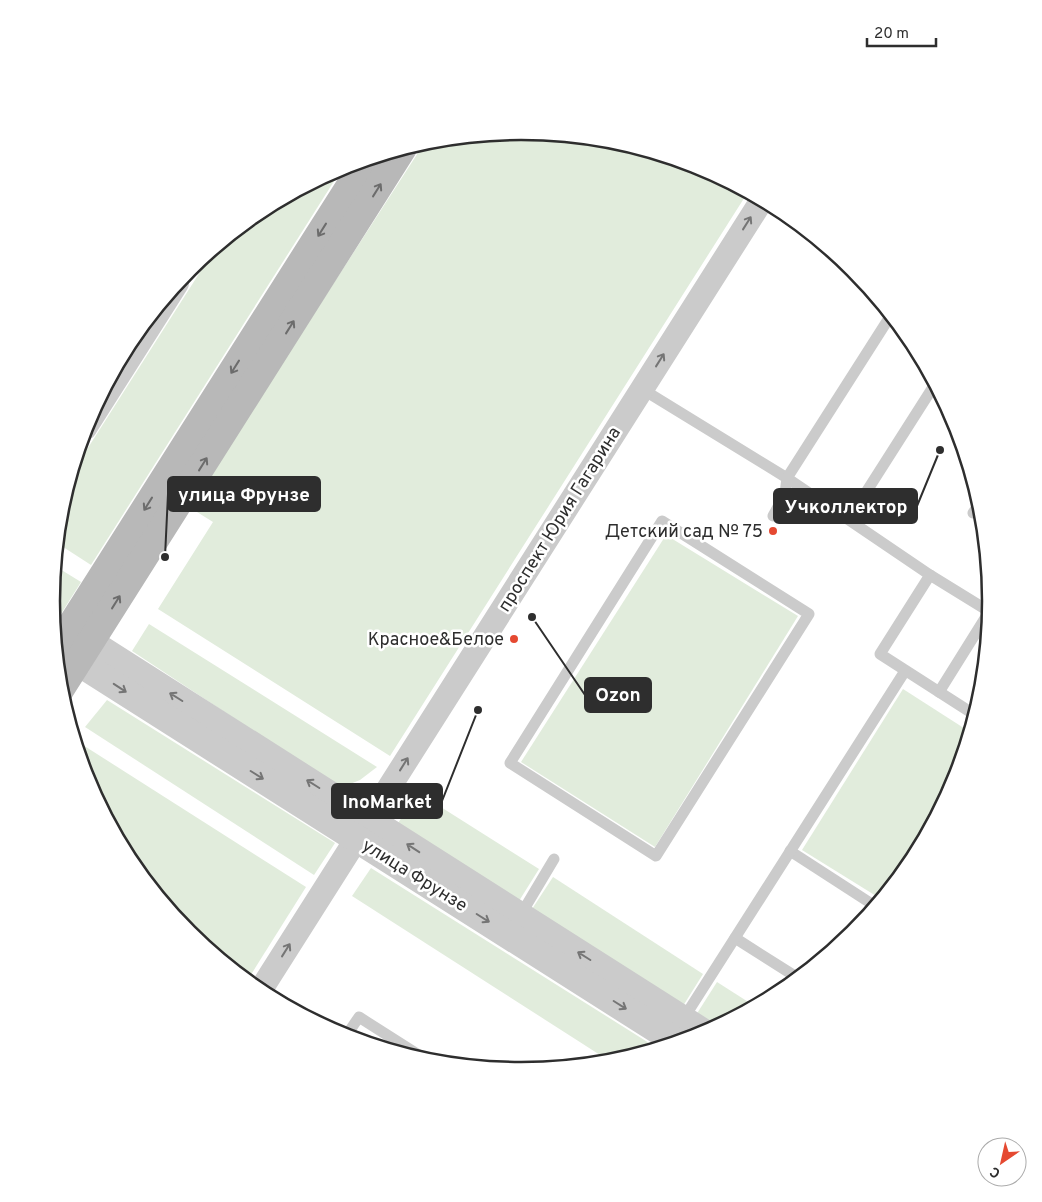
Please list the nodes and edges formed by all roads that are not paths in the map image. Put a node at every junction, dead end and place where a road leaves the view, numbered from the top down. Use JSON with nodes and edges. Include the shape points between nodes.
{"nodes":[{"id":1,"x":397,"y":157,"type":"edge"},
{"id":2,"x":361,"y":169,"type":"edge"},
{"id":3,"x":758,"y":206,"type":"edge"},
{"id":4,"x":888,"y":321,"type":"edge"},
{"id":5,"x":642,"y":389,"type":"junction"},
{"id":6,"x":931,"y":391,"type":"edge"},
{"id":7,"x":787,"y":478,"type":"junction"},
{"id":8,"x":772,"y":516,"type":"dead end"},
{"id":9,"x":849,"y":519,"type":"junction"},
{"id":10,"x":930,"y":575,"type":"junction"},
{"id":11,"x":982,"y":607,"type":"edge"},
{"id":12,"x":981,"y":626,"type":"edge"},
{"id":13,"x":72,"y":648,"type":"edge"},
{"id":14,"x":66,"y":670,"type":"edge"},
{"id":15,"x":905,"y":671,"type":"junction"},
{"id":16,"x":939,"y":692,"type":"junction"},
{"id":17,"x":968,"y":711,"type":"edge"},
{"id":18,"x":582,"y":816,"type":"joint"},
{"id":19,"x":363,"y":829,"type":"junction"},
{"id":20,"x":790,"y":852,"type":"junction"},
{"id":21,"x":554,"y":860,"type":"dead end"},
{"id":22,"x":870,"y":902,"type":"edge"},
{"id":23,"x":514,"y":925,"type":"junction"},
{"id":24,"x":735,"y":938,"type":"junction"},
{"id":25,"x":792,"y":974,"type":"edge"},
{"id":26,"x":265,"y":984,"type":"edge"},
{"id":27,"x":351,"y":1029,"type":"edge"},
{"id":28,"x":683,"y":1032,"type":"edge"},
{"id":29,"x":685,"y":1032,"type":"edge"},
{"id":30,"x":406,"y":1047,"type":"edge"}],
"edges":[{"from":13,"to":1,"type":"main road","one_way":true},
{"from":2,"to":13,"type":"main road","one_way":true},
{"from":5,"to":3,"type":"street","name":"проспект Юрия Гагарина","one_way":true},
{"from":4,"to":7,"type":"lane"},
{"from":5,"to":7,"type":"lane"},
{"from":19,"to":5,"type":"street","name":"проспект Юрия Гагарина","one_way":true},
{"from":6,"to":9,"type":"lane"},
{"from":7,"to":8,"type":"lane","via":[[785,494]]},
{"from":7,"to":9,"type":"lane"},
{"from":9,"to":10,"type":"lane"},
{"from":10,"to":11,"type":"lane"},
{"from":10,"to":15,"type":"lane","via":[[880,654]]},
{"from":12,"to":16,"type":"lane"},
{"from":13,"to":14,"type":"main road"},
{"from":13,"to":19,"type":"street","name":"улица Фрунзе"},
{"from":15,"to":16,"type":"lane"},
{"from":15,"to":20,"type":"lane"},
{"from":16,"to":17,"type":"lane"},
{"from":18,"to":18,"type":"lane","via":[[656,856],[809,614],[742,564],[662,521],[510,764]]},
{"from":19,"to":23,"type":"street","name":"улица Фрунзе"},
{"from":26,"to":19,"type":"street","name":"проспект Юрия Гагарина","one_way":true},
{"from":20,"to":22,"type":"lane"},
{"from":20,"to":24,"type":"lane"},
{"from":21,"to":23,"type":"lane"},
{"from":23,"to":28,"type":"street","name":"улица Фрунзе"},
{"from":24,"to":25,"type":"lane"},
{"from":24,"to":29,"type":"lane"},
{"from":27,"to":30,"type":"lane","via":[[359,1017]]}]}
